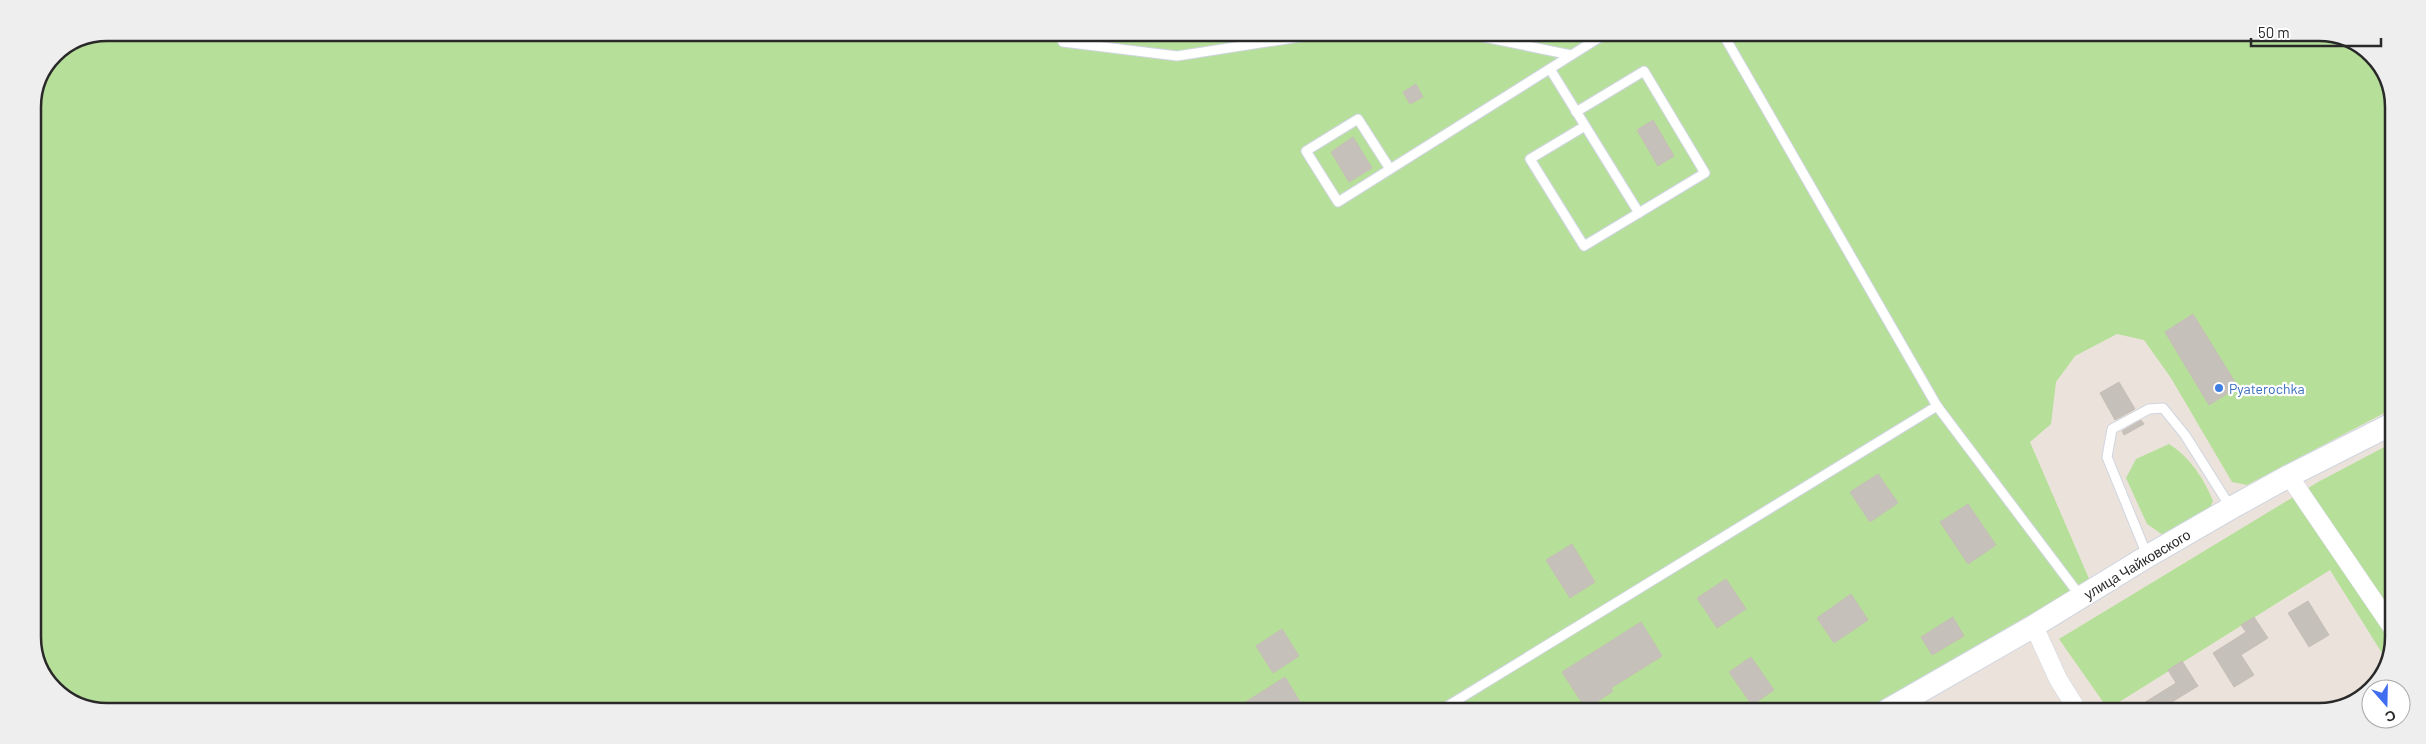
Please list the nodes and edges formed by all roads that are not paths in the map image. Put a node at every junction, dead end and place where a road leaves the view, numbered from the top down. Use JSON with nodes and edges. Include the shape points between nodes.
{"nodes":[{"id":1,"x":1063,"y":41,"type":"edge"},
{"id":2,"x":1274,"y":41,"type":"edge"},
{"id":3,"x":1503,"y":41,"type":"edge"},
{"id":4,"x":1594,"y":41,"type":"edge"},
{"id":5,"x":1727,"y":41,"type":"edge"},
{"id":6,"x":1571,"y":55,"type":"junction"},
{"id":7,"x":1550,"y":69,"type":"junction"},
{"id":8,"x":1576,"y":112,"type":"junction"},
{"id":9,"x":1585,"y":126,"type":"junction"},
{"id":10,"x":1390,"y":169,"type":"junction"},
{"id":11,"x":1639,"y":213,"type":"junction"},
{"id":12,"x":1937,"y":406,"type":"junction"},
{"id":13,"x":2385,"y":428,"type":"edge"},
{"id":14,"x":2289,"y":476,"type":"junction"},
{"id":15,"x":2231,"y":508,"type":"junction"},
{"id":16,"x":2148,"y":556,"type":"junction"},
{"id":17,"x":2081,"y":597,"type":"junction"},
{"id":18,"x":2385,"y":617,"type":"edge"},
{"id":19,"x":2034,"y":626,"type":"junction"},
{"id":20,"x":1452,"y":703,"type":"edge"},
{"id":21,"x":1900,"y":703,"type":"edge"},
{"id":22,"x":2073,"y":703,"type":"edge"}],
"edges":[{"from":1,"to":2,"type":"lane","via":[[1177,56]]},
{"from":3,"to":6,"type":"lane"},
{"from":4,"to":6,"type":"lane"},
{"from":5,"to":12,"type":"lane"},
{"from":6,"to":7,"type":"lane"},
{"from":7,"to":8,"type":"lane"},
{"from":7,"to":10,"type":"lane"},
{"from":8,"to":9,"type":"lane"},
{"from":8,"to":11,"type":"lane","via":[[1644,71],[1705,172]]},
{"from":9,"to":11,"type":"lane"},
{"from":9,"to":11,"type":"lane","via":[[1530,159],[1584,246]]},
{"from":10,"to":10,"type":"lane","via":[[1338,202],[1306,151],[1358,119]]},
{"from":12,"to":17,"type":"lane"},
{"from":12,"to":20,"type":"lane"},
{"from":13,"to":14,"type":"street","name":"улица Чайковского"},
{"from":14,"to":15,"type":"street","name":"улица Чайковского"},
{"from":14,"to":18,"type":"street"},
{"from":15,"to":16,"type":"street","name":"улица Чайковского"},
{"from":15,"to":16,"type":"lane","via":[[2164,408],[2149,409],[2112,429],[2107,457]]},
{"from":16,"to":17,"type":"street","name":"улица Чайковского"},
{"from":17,"to":19,"type":"street","name":"улица Чайковского"},
{"from":19,"to":21,"type":"street","name":"улица Чайковского"},
{"from":19,"to":22,"type":"street","via":[[2058,679]]}]}
